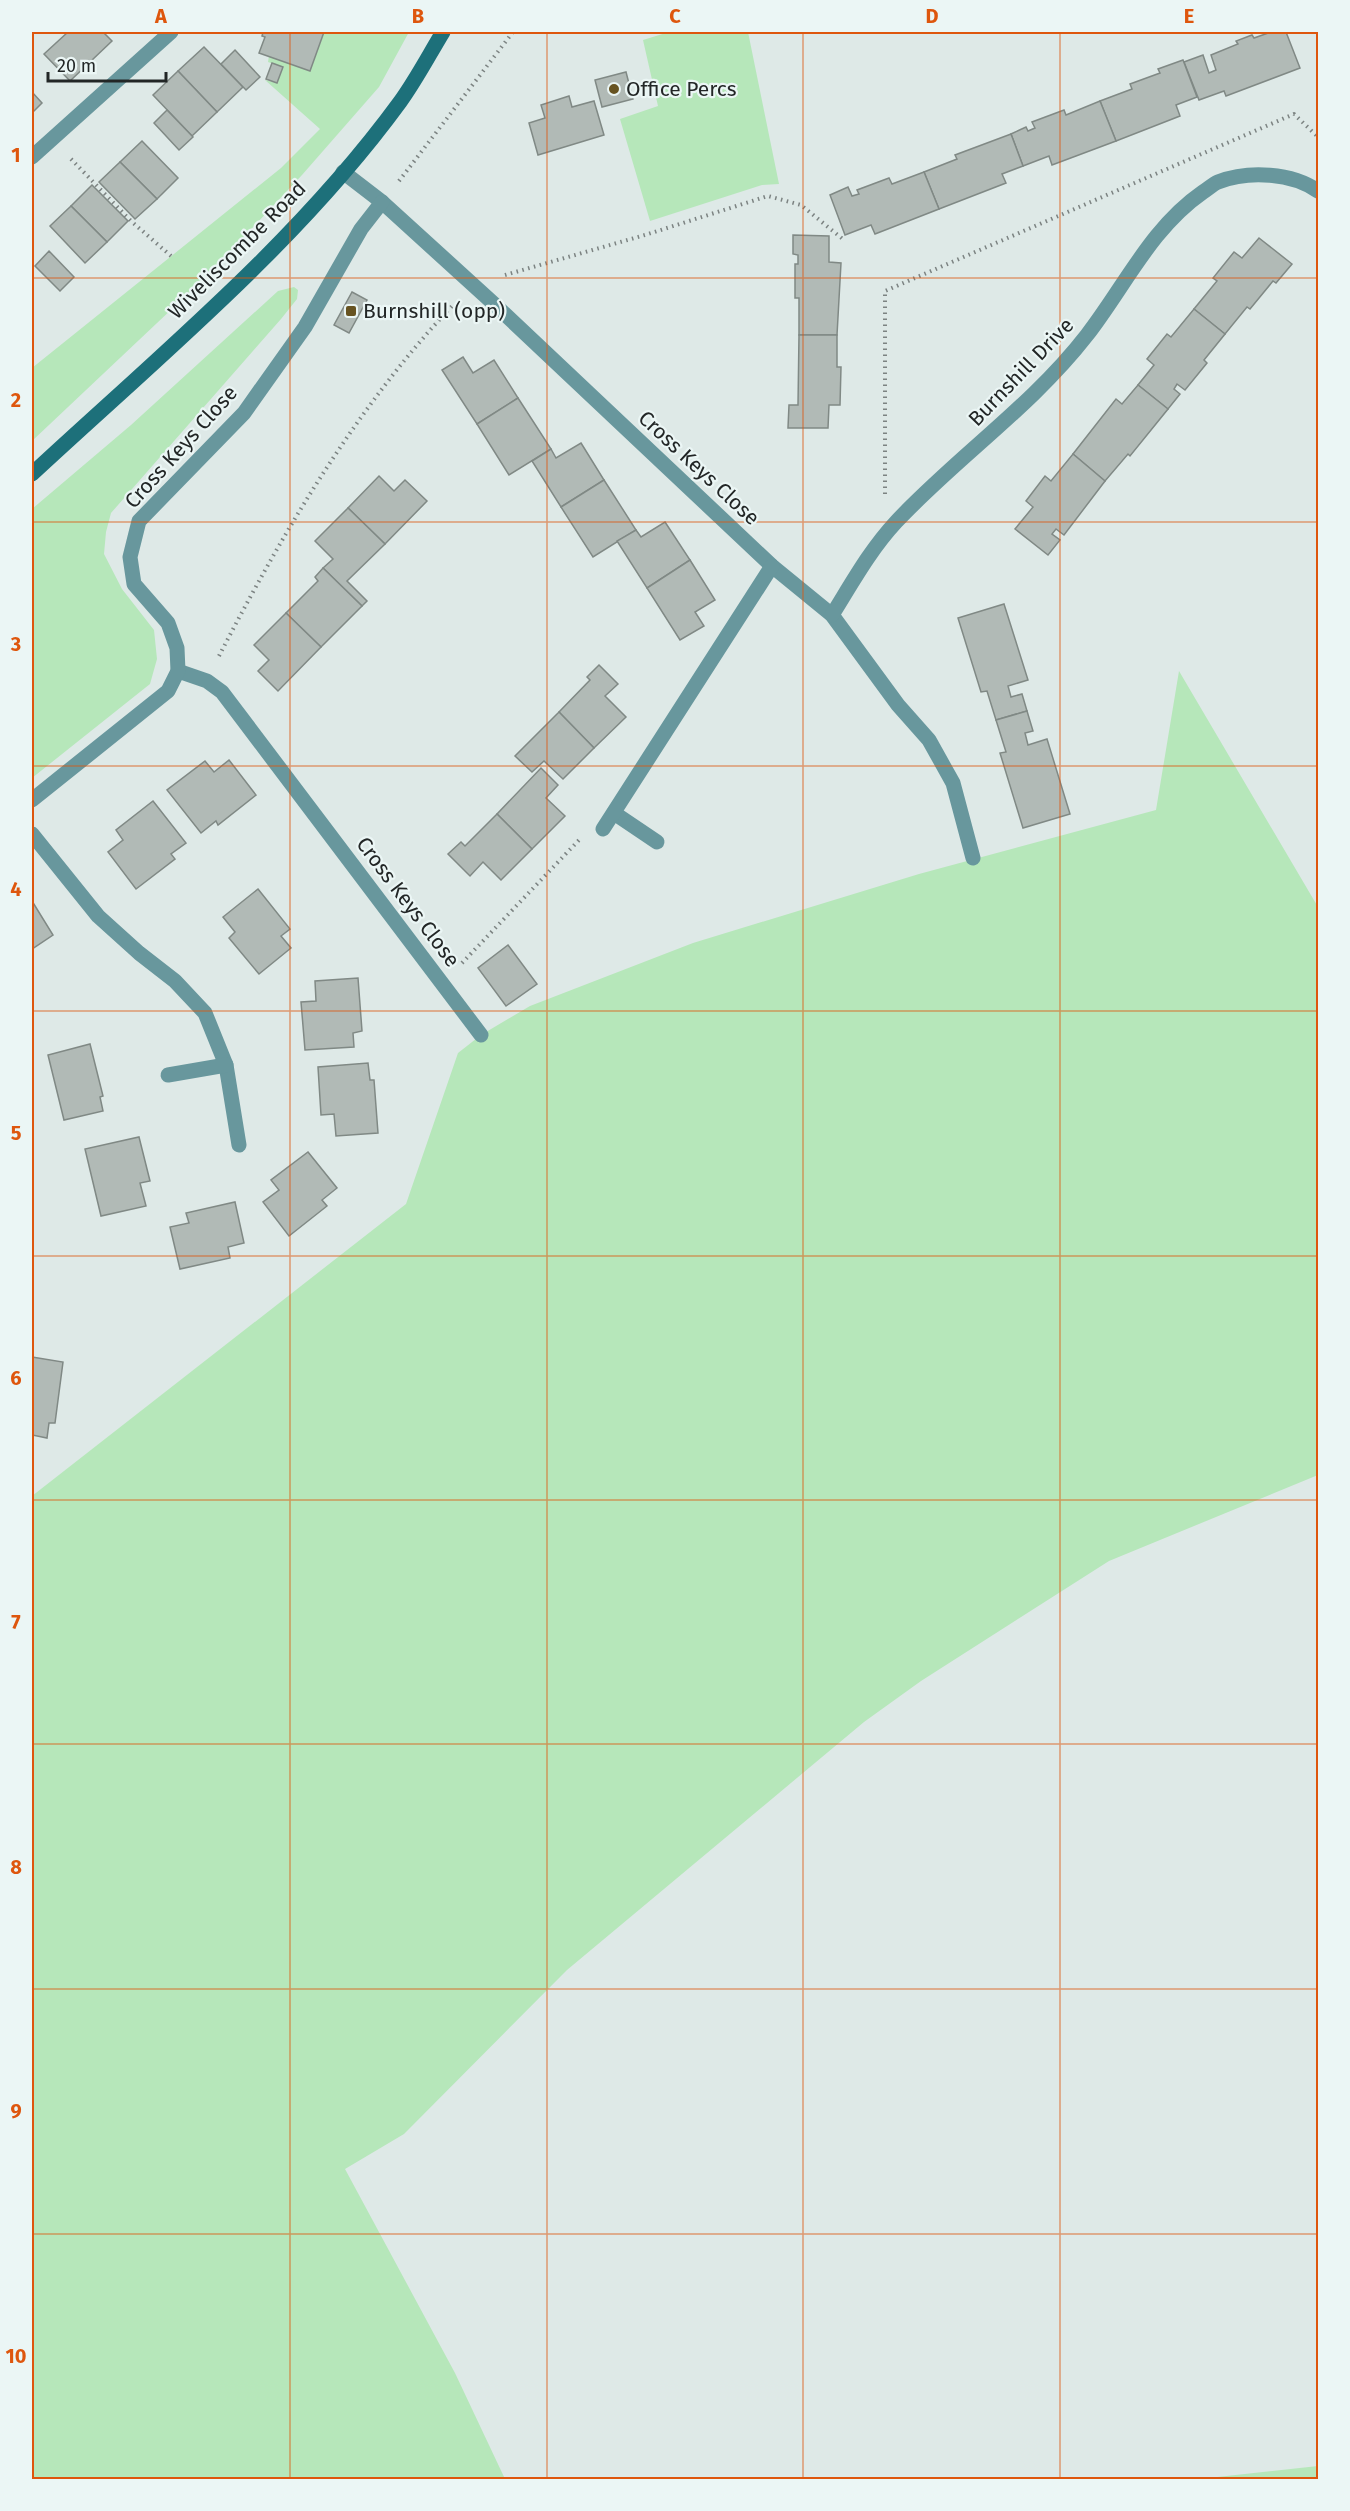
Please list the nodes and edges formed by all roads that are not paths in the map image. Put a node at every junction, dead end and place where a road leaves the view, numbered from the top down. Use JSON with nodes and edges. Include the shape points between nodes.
{"nodes":[{"id":1,"x":171,"y":32,"type":"edge"},
{"id":2,"x":443,"y":32,"type":"edge"},
{"id":3,"x":32,"y":157,"type":"edge"},
{"id":4,"x":343,"y":172,"type":"junction"},
{"id":5,"x":1318,"y":191,"type":"edge"},
{"id":6,"x":382,"y":202,"type":"junction"},
{"id":7,"x":32,"y":474,"type":"edge"},
{"id":8,"x":772,"y":566,"type":"junction"},
{"id":9,"x":832,"y":615,"type":"junction"},
{"id":10,"x":178,"y":671,"type":"junction"},
{"id":11,"x":32,"y":800,"type":"edge"},
{"id":12,"x":614,"y":813,"type":"junction"},
{"id":13,"x":603,"y":829,"type":"road end"},
{"id":14,"x":32,"y":834,"type":"edge"},
{"id":15,"x":657,"y":842,"type":"dead end"},
{"id":16,"x":973,"y":858,"type":"dead end"},
{"id":17,"x":482,"y":1035,"type":"dead end"},
{"id":18,"x":226,"y":1065,"type":"junction"},
{"id":19,"x":168,"y":1075,"type":"dead end"},
{"id":20,"x":239,"y":1145,"type":"dead end"}],
"edges":[{"from":1,"to":3,"type":"street"},
{"from":2,"to":4,"type":"main road","name":"Wiveliscombe Road","via":[[401,101]]},
{"from":4,"to":6,"type":"street","name":"Cross Keys Close"},
{"from":4,"to":7,"type":"main road","name":"Wiveliscombe Road","via":[[269,253]]},
{"from":5,"to":9,"type":"street","name":"Burnshill Drive","via":[[1304,181],[1243,176],[1217,182],[1189,202],[1154,238],[1086,335],[1042,386],[897,522],[871,553]]},
{"from":6,"to":8,"type":"street","name":"Cross Keys Close"},
{"from":6,"to":10,"type":"street","name":"Cross Keys Close","via":[[361,229],[305,327],[244,413],[139,521],[130,557],[134,584],[168,623],[177,648]]},
{"from":8,"to":9,"type":"street"},
{"from":8,"to":12,"type":"street"},
{"from":9,"to":16,"type":"street","via":[[898,705],[929,740],[953,783]]},
{"from":10,"to":11,"type":"street","via":[[168,692]]},
{"from":10,"to":17,"type":"street","name":"Cross Keys Close","via":[[207,681],[222,692]]},
{"from":12,"to":13,"type":"street"},
{"from":12,"to":15,"type":"street"},
{"from":14,"to":18,"type":"street","via":[[98,916],[176,981],[205,1013]]},
{"from":18,"to":19,"type":"street"},
{"from":18,"to":20,"type":"street"}]}
